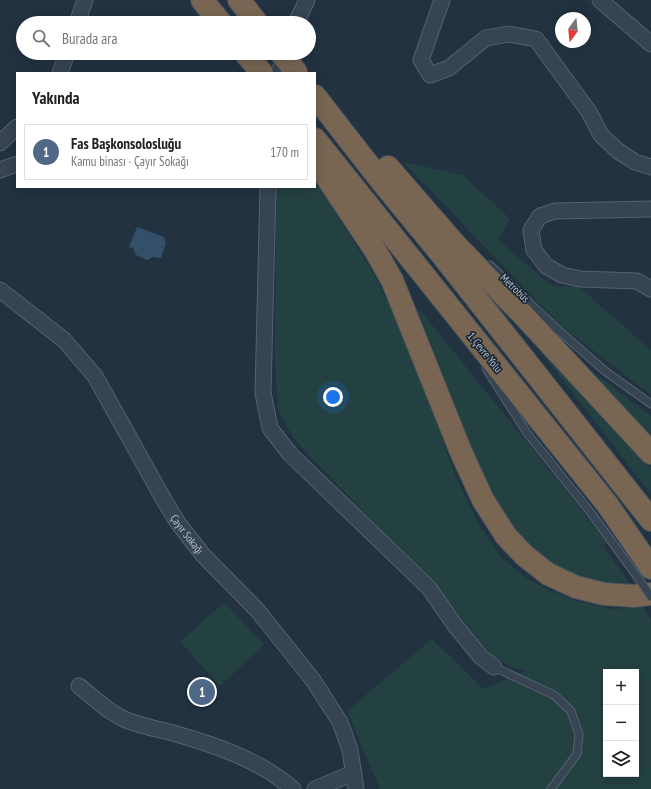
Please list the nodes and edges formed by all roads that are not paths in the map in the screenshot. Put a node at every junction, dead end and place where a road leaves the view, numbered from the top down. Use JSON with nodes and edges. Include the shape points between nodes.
{"nodes":[{"id":1,"x":85,"y":0,"type":"edge"},
{"id":2,"x":202,"y":0,"type":"edge"},
{"id":3,"x":239,"y":0,"type":"edge"},
{"id":4,"x":307,"y":0,"type":"edge"},
{"id":5,"x":442,"y":0,"type":"edge"},
{"id":6,"x":600,"y":0,"type":"edge"},
{"id":7,"x":80,"y":16,"type":"edge"},
{"id":8,"x":215,"y":16,"type":"edge"},
{"id":9,"x":252,"y":16,"type":"edge"},
{"id":10,"x":299,"y":16,"type":"edge"},
{"id":11,"x":651,"y":44,"type":"edge"},
{"id":12,"x":65,"y":60,"type":"edge"},
{"id":13,"x":251,"y":60,"type":"edge"},
{"id":14,"x":283,"y":60,"type":"edge"},
{"id":15,"x":287,"y":60,"type":"edge"},
{"id":16,"x":60,"y":72,"type":"edge"},
{"id":17,"x":261,"y":72,"type":"edge"},
{"id":18,"x":279,"y":72,"type":"edge"},
{"id":19,"x":296,"y":72,"type":"edge"},
{"id":20,"x":316,"y":93,"type":"edge"},
{"id":21,"x":316,"y":97,"type":"edge"},
{"id":22,"x":15,"y":130,"type":"edge"},
{"id":23,"x":316,"y":140,"type":"edge"},
{"id":24,"x":0,"y":143,"type":"edge"},
{"id":25,"x":316,"y":162,"type":"edge"},
{"id":26,"x":16,"y":164,"type":"edge"},
{"id":27,"x":386,"y":164,"type":"junction"},
{"id":28,"x":651,"y":167,"type":"edge"},
{"id":29,"x":0,"y":170,"type":"edge"},
{"id":30,"x":268,"y":188,"type":"edge"},
{"id":31,"x":651,"y":209,"type":"edge"},
{"id":32,"x":444,"y":219,"type":"dead end"},
{"id":33,"x":484,"y":259,"type":"dead end"},
{"id":34,"x":651,"y":289,"type":"edge"},
{"id":35,"x":0,"y":290,"type":"edge"},
{"id":36,"x":651,"y":404,"type":"edge"},
{"id":37,"x":651,"y":453,"type":"edge"},
{"id":38,"x":651,"y":520,"type":"edge"},
{"id":39,"x":648,"y":581,"type":"edge"},
{"id":40,"x":651,"y":597,"type":"edge"},
{"id":41,"x":494,"y":667,"type":"joint"},
{"id":42,"x":79,"y":686,"type":"dead end"},
{"id":43,"x":353,"y":773,"type":"junction"},
{"id":44,"x":322,"y":788,"type":"edge"},
{"id":45,"x":293,"y":789,"type":"edge"},
{"id":46,"x":356,"y":789,"type":"edge"},
{"id":47,"x":551,"y":789,"type":"edge"}],
"edges":[{"from":1,"to":7,"type":"street"},
{"from":2,"to":8,"type":"highway"},
{"from":3,"to":9,"type":"highway"},
{"from":4,"to":10,"type":"street"},
{"from":5,"to":28,"type":"street","via":[[421,60],[430,75],[450,68],[486,38],[509,34],[536,39],[589,112],[601,135],[635,162]]},
{"from":6,"to":11,"type":"street"},
{"from":12,"to":16,"type":"street"},
{"from":13,"to":17,"type":"highway"},
{"from":14,"to":18,"type":"street"},
{"from":15,"to":19,"type":"highway","bridge":true},
{"from":20,"to":27,"type":"highway","via":[[347,121]]},
{"from":21,"to":38,"type":"highway"},
{"from":22,"to":24,"type":"street"},
{"from":23,"to":39,"type":"highway","name":"1. Çevre Yolu","via":[[607,504]]},
{"from":25,"to":39,"type":"highway","via":[[392,280],[461,452],[483,500],[506,536],[524,555],[548,574],[576,587],[604,594],[634,596]]},
{"from":26,"to":29,"type":"street"},
{"from":27,"to":32,"type":"lane"},
{"from":27,"to":37,"type":"highway","via":[[454,243]]},
{"from":30,"to":41,"type":"street","via":[[263,393],[270,428],[290,454],[429,588],[481,657]]},
{"from":31,"to":34,"type":"street","via":[[555,211],[540,216],[531,230],[534,250],[546,266],[562,275],[580,279],[637,281]]},
{"from":33,"to":36,"type":"lane","name":"Metrobüs","via":[[605,371]]},
{"from":35,"to":43,"type":"street","name":"Çayır Sokağı","via":[[64,340],[95,376],[178,523],[203,554],[258,611],[313,680],[340,722],[350,750]]},
{"from":39,"to":40,"type":"lane","bridge":true},
{"from":41,"to":47,"type":"lane","via":[[554,695],[570,711],[579,734],[578,754]]},
{"from":42,"to":45,"type":"street","via":[[126,720],[229,751],[266,770]]},
{"from":43,"to":44,"type":"street"},
{"from":43,"to":46,"type":"street","name":"Çayır Sokağı"}]}
